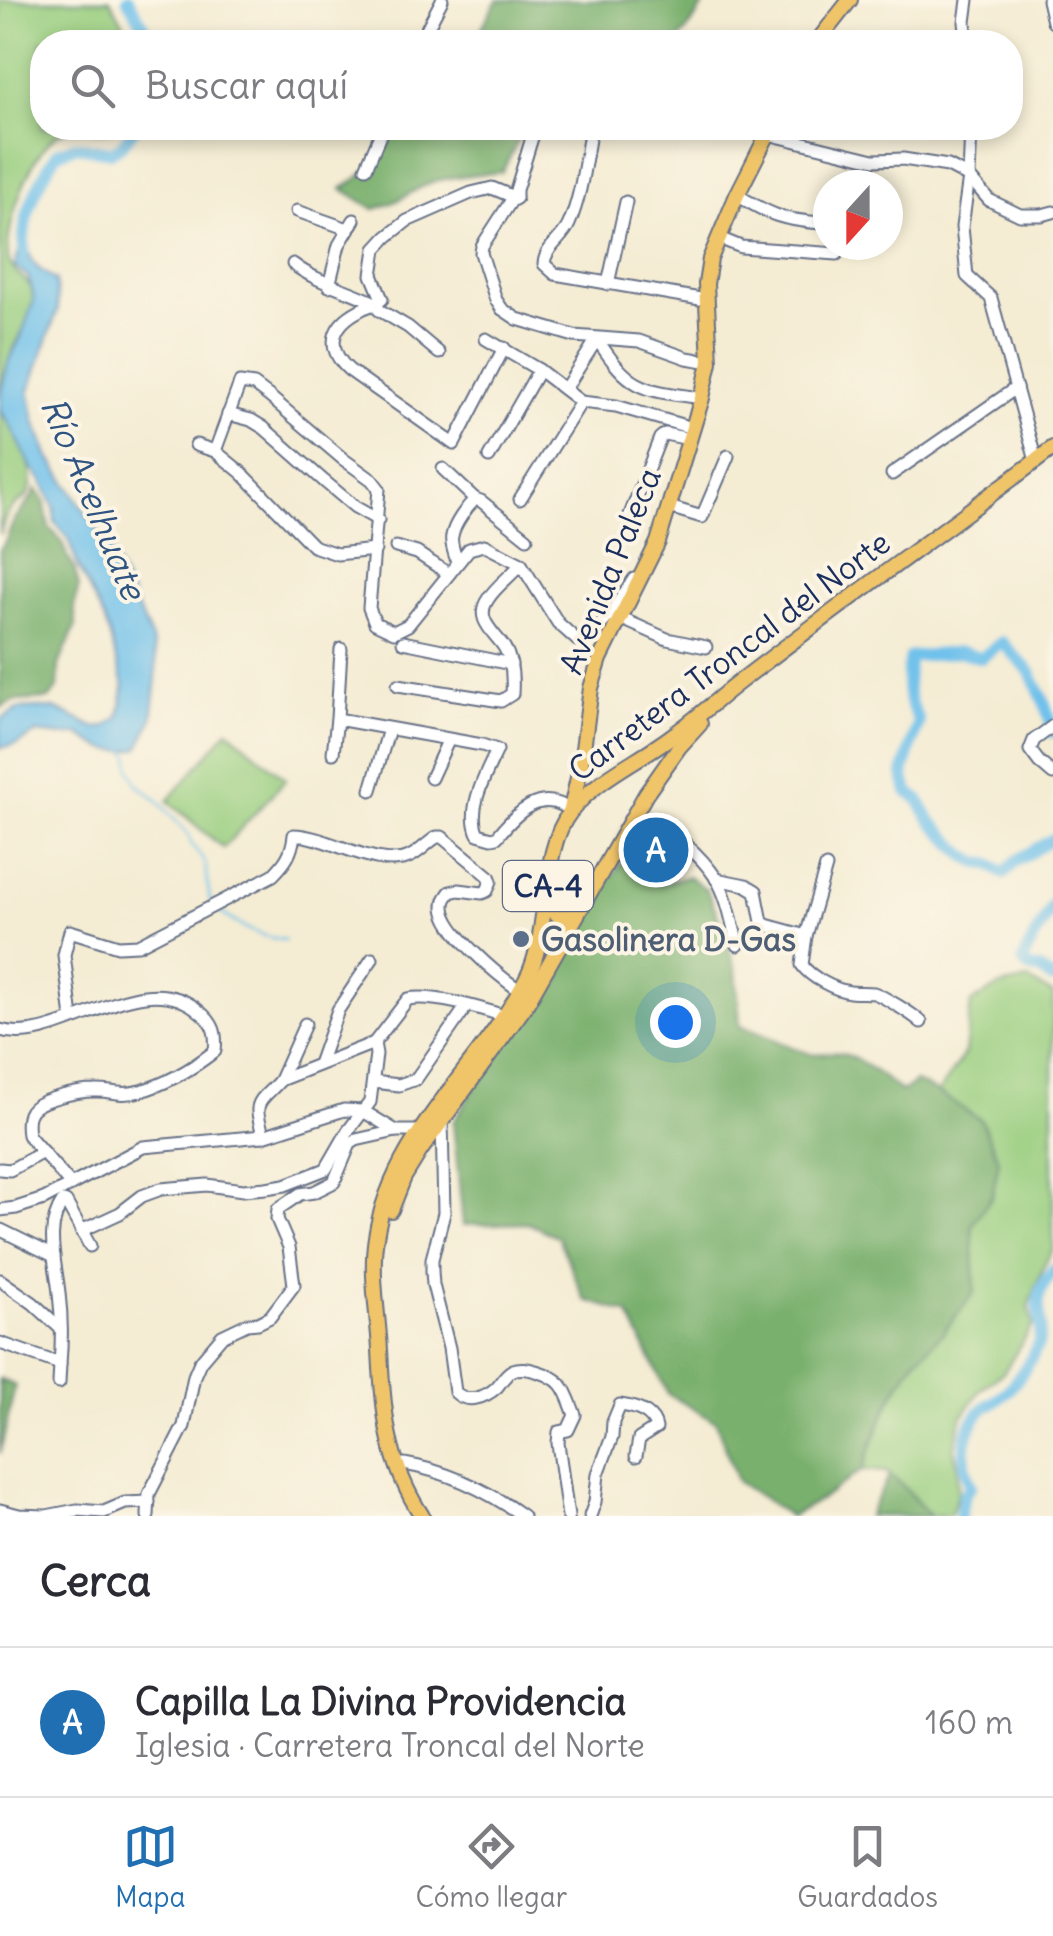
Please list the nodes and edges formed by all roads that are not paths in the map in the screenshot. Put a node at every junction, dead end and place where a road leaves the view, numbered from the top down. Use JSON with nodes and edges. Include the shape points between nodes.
{"nodes":[{"id":1,"x":442,"y":0,"type":"edge"},
{"id":2,"x":850,"y":0,"type":"edge"},
{"id":3,"x":968,"y":0,"type":"edge"},
{"id":4,"x":1048,"y":0,"type":"edge"},
{"id":5,"x":1053,"y":22,"type":"edge"},
{"id":6,"x":426,"y":30,"type":"edge"},
{"id":7,"x":827,"y":30,"type":"edge"},
{"id":8,"x":966,"y":30,"type":"edge"},
{"id":9,"x":378,"y":140,"type":"edge"},
{"id":10,"x":531,"y":140,"type":"edge"},
{"id":11,"x":589,"y":140,"type":"edge"},
{"id":12,"x":764,"y":140,"type":"edge"},
{"id":13,"x":802,"y":140,"type":"edge"},
{"id":14,"x":971,"y":140,"type":"edge"},
{"id":15,"x":366,"y":168,"type":"dead end"},
{"id":16,"x":969,"y":177,"type":"junction"},
{"id":17,"x":737,"y":195,"type":"junction"},
{"id":18,"x":516,"y":198,"type":"junction"},
{"id":19,"x":626,"y":202,"type":"dead end"},
{"id":20,"x":297,"y":212,"type":"dead end"},
{"id":21,"x":1053,"y":212,"type":"edge"},
{"id":22,"x":813,"y":223,"type":"edge"},
{"id":23,"x":719,"y":238,"type":"junction"},
{"id":24,"x":813,"y":252,"type":"edge"},
{"id":25,"x":293,"y":264,"type":"dead end"},
{"id":26,"x":608,"y":284,"type":"junction"},
{"id":27,"x":329,"y":286,"type":"junction"},
{"id":28,"x":706,"y":300,"type":"junction"},
{"id":29,"x":377,"y":304,"type":"junction"},
{"id":30,"x":598,"y":338,"type":"junction"},
{"id":31,"x":486,"y":339,"type":"dead end"},
{"id":32,"x":504,"y":348,"type":"junction"},
{"id":33,"x":439,"y":353,"type":"dead end"},
{"id":34,"x":710,"y":362,"type":"junction"},
{"id":35,"x":539,"y":370,"type":"junction"},
{"id":36,"x":1016,"y":388,"type":"junction"},
{"id":37,"x":565,"y":389,"type":"junction"},
{"id":38,"x":702,"y":398,"type":"junction"},
{"id":39,"x":581,"y":402,"type":"junction"},
{"id":40,"x":228,"y":414,"type":"junction"},
{"id":41,"x":691,"y":434,"type":"junction"},
{"id":42,"x":196,"y":444,"type":"dead end"},
{"id":43,"x":1053,"y":448,"type":"edge"},
{"id":44,"x":216,"y":451,"type":"junction"},
{"id":45,"x":728,"y":456,"type":"dead end"},
{"id":46,"x":489,"y":457,"type":"dead end"},
{"id":47,"x":1053,"y":460,"type":"edge"},
{"id":48,"x":1036,"y":461,"type":"junction"},
{"id":49,"x":444,"y":469,"type":"dead end"},
{"id":50,"x":892,"y":474,"type":"dead end"},
{"id":51,"x":475,"y":499,"type":"junction"},
{"id":52,"x":520,"y":500,"type":"dead end"},
{"id":53,"x":669,"y":506,"type":"junction"},
{"id":54,"x":378,"y":520,"type":"junction"},
{"id":55,"x":628,"y":520,"type":"dead end"},
{"id":56,"x":527,"y":538,"type":"dead end"},
{"id":57,"x":658,"y":542,"type":"junction"},
{"id":58,"x":396,"y":547,"type":"dead end"},
{"id":59,"x":375,"y":550,"type":"junction"},
{"id":60,"x":458,"y":562,"type":"junction"},
{"id":61,"x":522,"y":564,"type":"junction"},
{"id":62,"x":449,"y":574,"type":"junction"},
{"id":63,"x":620,"y":618,"type":"junction"},
{"id":64,"x":403,"y":642,"type":"dead end"},
{"id":65,"x":706,"y":647,"type":"dead end"},
{"id":66,"x":341,"y":649,"type":"dead end"},
{"id":67,"x":510,"y":664,"type":"junction"},
{"id":68,"x":398,"y":685,"type":"dead end"},
{"id":69,"x":337,"y":719,"type":"junction"},
{"id":70,"x":1053,"y":726,"type":"edge"},
{"id":71,"x":389,"y":729,"type":"junction"},
{"id":72,"x":448,"y":741,"type":"junction"},
{"id":73,"x":332,"y":753,"type":"dead end"},
{"id":74,"x":582,"y":759,"type":"junction"},
{"id":75,"x":625,"y":766,"type":"junction"},
{"id":76,"x":1053,"y":774,"type":"edge"},
{"id":77,"x":431,"y":778,"type":"dead end"},
{"id":78,"x":596,"y":785,"type":"junction"},
{"id":79,"x":371,"y":790,"type":"dead end"},
{"id":80,"x":570,"y":811,"type":"junction"},
{"id":81,"x":613,"y":850,"type":"junction"},
{"id":82,"x":826,"y":867,"type":"dead end"},
{"id":83,"x":601,"y":871,"type":"junction"},
{"id":84,"x":716,"y":879,"type":"junction"},
{"id":85,"x":548,"y":884,"type":"junction"},
{"id":86,"x":593,"y":887,"type":"junction"},
{"id":87,"x":806,"y":936,"type":"junction"},
{"id":88,"x":738,"y":945,"type":"dead end"},
{"id":89,"x":372,"y":959,"type":"dead end"},
{"id":90,"x":519,"y":990,"type":"junction"},
{"id":91,"x":466,"y":1007,"type":"junction"},
{"id":92,"x":504,"y":1016,"type":"junction"},
{"id":93,"x":72,"y":1018,"type":"junction"},
{"id":94,"x":921,"y":1022,"type":"dead end"},
{"id":95,"x":306,"y":1024,"type":"dead end"},
{"id":96,"x":0,"y":1030,"type":"edge"},
{"id":97,"x":374,"y":1043,"type":"junction"},
{"id":98,"x":319,"y":1064,"type":"junction"},
{"id":99,"x":280,"y":1080,"type":"junction"},
{"id":100,"x":372,"y":1082,"type":"junction"},
{"id":101,"x":363,"y":1111,"type":"junction"},
{"id":102,"x":442,"y":1120,"type":"junction"},
{"id":103,"x":396,"y":1131,"type":"junction"},
{"id":104,"x":422,"y":1131,"type":"junction"},
{"id":105,"x":263,"y":1136,"type":"junction"},
{"id":106,"x":43,"y":1152,"type":"junction"},
{"id":107,"x":0,"y":1169,"type":"edge"},
{"id":108,"x":66,"y":1192,"type":"junction"},
{"id":109,"x":0,"y":1210,"type":"edge"},
{"id":110,"x":1,"y":1230,"type":"edge"},
{"id":111,"x":81,"y":1231,"type":"junction"},
{"id":112,"x":90,"y":1246,"type":"dead end"},
{"id":113,"x":54,"y":1256,"type":"junction"},
{"id":114,"x":0,"y":1280,"type":"edge"},
{"id":115,"x":62,"y":1330,"type":"junction"},
{"id":116,"x":0,"y":1342,"type":"edge"},
{"id":117,"x":60,"y":1364,"type":"junction"},
{"id":118,"x":59,"y":1384,"type":"dead end"},
{"id":119,"x":636,"y":1456,"type":"dead end"},
{"id":120,"x":404,"y":1464,"type":"junction"},
{"id":121,"x":149,"y":1509,"type":"edge"},
{"id":122,"x":0,"y":1510,"type":"edge"},
{"id":123,"x":19,"y":1515,"type":"edge"},
{"id":124,"x":56,"y":1515,"type":"edge"},
{"id":125,"x":422,"y":1516,"type":"edge"},
{"id":126,"x":432,"y":1516,"type":"edge"},
{"id":127,"x":523,"y":1516,"type":"edge"},
{"id":128,"x":568,"y":1516,"type":"edge"},
{"id":129,"x":590,"y":1516,"type":"edge"}],
"edges":[{"from":1,"to":6,"type":"street"},
{"from":2,"to":7,"type":"main road"},
{"from":3,"to":8,"type":"street"},
{"from":4,"to":5,"type":"street"},
{"from":9,"to":15,"type":"street"},
{"from":10,"to":18,"type":"street"},
{"from":11,"to":26,"type":"street","via":[[568,226],[543,260],[554,274]]},
{"from":12,"to":17,"type":"main road","name":"Avenida Paleca"},
{"from":13,"to":16,"type":"street","via":[[874,160],[948,166]]},
{"from":14,"to":16,"type":"street"},
{"from":16,"to":21,"type":"street","via":[[989,200],[1020,215]]},
{"from":16,"to":36,"type":"street","via":[[962,227],[967,276],[991,298]]},
{"from":17,"to":22,"type":"street","via":[[773,216]]},
{"from":17,"to":23,"type":"main road","name":"Avenida Paleca"},
{"from":18,"to":29,"type":"street","via":[[492,188],[471,193],[387,236],[376,249],[372,275],[382,299]]},
{"from":18,"to":30,"type":"street","via":[[482,246],[496,300],[517,319]]},
{"from":19,"to":26,"type":"street"},
{"from":20,"to":27,"type":"street","via":[[351,224]]},
{"from":23,"to":24,"type":"street","via":[[741,247]]},
{"from":23,"to":28,"type":"main road","name":"Avenida Paleca"},
{"from":25,"to":27,"type":"street"},
{"from":26,"to":28,"type":"street"},
{"from":27,"to":29,"type":"street"},
{"from":28,"to":34,"type":"main road","name":"Avenida Paleca"},
{"from":29,"to":32,"type":"street","via":[[340,328],[333,348],[338,360],[452,443]]},
{"from":29,"to":33,"type":"street"},
{"from":30,"to":34,"type":"street"},
{"from":30,"to":37,"type":"street"},
{"from":30,"to":38,"type":"street","via":[[633,382]]},
{"from":31,"to":32,"type":"street"},
{"from":32,"to":35,"type":"street"},
{"from":34,"to":38,"type":"main road","name":"Avenida Paleca"},
{"from":35,"to":37,"type":"street"},
{"from":35,"to":46,"type":"street"},
{"from":36,"to":48,"type":"street"},
{"from":36,"to":50,"type":"street"},
{"from":37,"to":39,"type":"street"},
{"from":38,"to":41,"type":"main road","name":"Avenida Paleca"},
{"from":39,"to":41,"type":"street","via":[[616,406]]},
{"from":39,"to":52,"type":"street"},
{"from":40,"to":44,"type":"street"},
{"from":40,"to":54,"type":"street","via":[[264,428]]},
{"from":40,"to":54,"type":"street","via":[[240,384],[254,385],[372,480],[380,489]]},
{"from":41,"to":53,"type":"main road","name":"Avenida Paleca"},
{"from":41,"to":55,"type":"street","via":[[660,438]]},
{"from":42,"to":44,"type":"street"},
{"from":43,"to":48,"type":"main road","name":"Carretera Troncal del Norte","number":"CA-4"},
{"from":44,"to":59,"type":"street","via":[[314,546],[337,554]]},
{"from":45,"to":53,"type":"street","via":[[702,517]]},
{"from":47,"to":81,"type":"main road","name":"Carretera Troncal del Norte","number":"CA-4","via":[[707,718],[659,772]]},
{"from":48,"to":75,"type":"main road","name":"Carretera Troncal del Norte","number":"CA-4"},
{"from":49,"to":51,"type":"street"},
{"from":51,"to":56,"type":"street"},
{"from":51,"to":60,"type":"street","via":[[452,535]]},
{"from":53,"to":57,"type":"main road","name":"Avenida Paleca"},
{"from":54,"to":59,"type":"street"},
{"from":57,"to":61,"type":"street","via":[[601,624],[577,640],[558,624]]},
{"from":57,"to":63,"type":"main road","name":"Avenida Paleca"},
{"from":58,"to":62,"type":"street"},
{"from":59,"to":62,"type":"street","via":[[370,608],[376,623],[394,632],[408,625]]},
{"from":60,"to":61,"type":"street","via":[[484,544]]},
{"from":60,"to":62,"type":"street"},
{"from":61,"to":67,"type":"street","via":[[484,607],[483,621]]},
{"from":63,"to":65,"type":"street"},
{"from":63,"to":74,"type":"main road","name":"Avenida Paleca","via":[[592,688]]},
{"from":64,"to":67,"type":"street"},
{"from":66,"to":69,"type":"street"},
{"from":67,"to":68,"type":"street","via":[[512,694],[501,701]]},
{"from":69,"to":71,"type":"street"},
{"from":69,"to":73,"type":"street"},
{"from":70,"to":76,"type":"street","via":[[1030,750]]},
{"from":71,"to":72,"type":"street"},
{"from":71,"to":79,"type":"street"},
{"from":72,"to":77,"type":"street"},
{"from":72,"to":80,"type":"street","via":[[497,750],[480,789],[478,834],[497,836],[520,809],[540,803],[560,803]]},
{"from":74,"to":78,"type":"main road","via":[[584,779]]},
{"from":74,"to":80,"type":"main road","name":"Avenida Paleca"},
{"from":75,"to":78,"type":"main road","name":"Carretera Troncal del Norte","number":"CA-4"},
{"from":75,"to":83,"type":"main road","via":[[641,765],[647,781]]},
{"from":78,"to":80,"type":"main road","name":"Carretera Troncal del Norte","number":"CA-4"},
{"from":80,"to":85,"type":"main road","name":"Carretera Troncal del Norte","number":"CA-4"},
{"from":81,"to":83,"type":"main road","name":"Carretera Troncal del Norte","number":"CA-4"},
{"from":81,"to":84,"type":"street","via":[[647,828],[670,832]]},
{"from":82,"to":87,"type":"street"},
{"from":83,"to":86,"type":"main road","name":"Carretera Troncal del Norte","number":"CA-4"},
{"from":84,"to":87,"type":"street","via":[[756,891],[766,925]]},
{"from":84,"to":88,"type":"street"},
{"from":85,"to":86,"type":"main road","via":[[560,918]]},
{"from":85,"to":90,"type":"main road","name":"Carretera Troncal del Norte","number":"CA-4","via":[[536,953]]},
{"from":86,"to":102,"type":"main road","name":"Carretera Troncal del Norte","number":"CA-4","via":[[530,1000]]},
{"from":87,"to":94,"type":"street","via":[[807,972],[841,990],[878,994]]},
{"from":89,"to":98,"type":"street","via":[[338,1010]]},
{"from":90,"to":92,"type":"main road","name":"Carretera Troncal del Norte","number":"CA-4"},
{"from":90,"to":93,"type":"street","via":[[480,958],[444,912],[450,892],[482,894],[490,881],[442,838],[401,860],[294,835],[286,862],[272,876],[138,945],[118,946],[70,931],[64,955]]},
{"from":91,"to":92,"type":"street"},
{"from":91,"to":97,"type":"street","via":[[408,998]]},
{"from":91,"to":100,"type":"street","via":[[416,1079]]},
{"from":92,"to":104,"type":"main road","name":"Carretera Troncal del Norte","number":"CA-4"},
{"from":93,"to":96,"type":"street","via":[[26,1032]]},
{"from":93,"to":106,"type":"street","via":[[141,998],[182,999],[216,1030],[216,1052],[144,1090],[94,1091],[37,1104],[28,1135]]},
{"from":95,"to":99,"type":"street"},
{"from":97,"to":98,"type":"street"},
{"from":97,"to":100,"type":"street"},
{"from":98,"to":99,"type":"street"},
{"from":99,"to":105,"type":"street","via":[[258,1108]]},
{"from":100,"to":101,"type":"street"},
{"from":101,"to":103,"type":"street"},
{"from":101,"to":105,"type":"street","via":[[344,1110]]},
{"from":101,"to":111,"type":"street","via":[[319,1172],[266,1188],[161,1190]]},
{"from":102,"to":120,"type":"main road","name":"Carretera Troncal del Norte","number":"CA-4","via":[[410,1165],[390,1210],[384,1246],[389,1388]]},
{"from":102,"to":128,"type":"street","via":[[444,1213],[432,1271],[455,1392],[470,1400],[488,1394],[524,1368],[558,1379],[574,1415],[558,1442]]},
{"from":103,"to":104,"type":"street"},
{"from":103,"to":121,"type":"street","via":[[356,1140],[334,1182],[278,1209],[294,1285],[270,1317],[222,1336],[200,1362],[184,1426],[149,1494]]},
{"from":104,"to":125,"type":"main road","name":"Carretera Troncal del Norte","number":"CA-4","via":[[385,1197],[374,1256],[386,1429]]},
{"from":105,"to":108,"type":"street","via":[[143,1147]]},
{"from":106,"to":107,"type":"street"},
{"from":106,"to":108,"type":"street"},
{"from":108,"to":109,"type":"street"},
{"from":108,"to":111,"type":"street"},
{"from":108,"to":113,"type":"street","via":[[52,1222]]},
{"from":110,"to":113,"type":"street"},
{"from":111,"to":112,"type":"street"},
{"from":113,"to":115,"type":"street"},
{"from":114,"to":115,"type":"street"},
{"from":115,"to":117,"type":"street"},
{"from":116,"to":117,"type":"street"},
{"from":117,"to":118,"type":"street"},
{"from":119,"to":129,"type":"street","via":[[654,1421],[620,1406]]},
{"from":120,"to":126,"type":"main road","name":"Carretera Troncal del Norte","number":"CA-4"},
{"from":120,"to":127,"type":"street","via":[[494,1495]]},
{"from":121,"to":124,"type":"street","via":[[126,1504]]},
{"from":122,"to":123,"type":"street"},
{"from":123,"to":124,"type":"street"}]}
